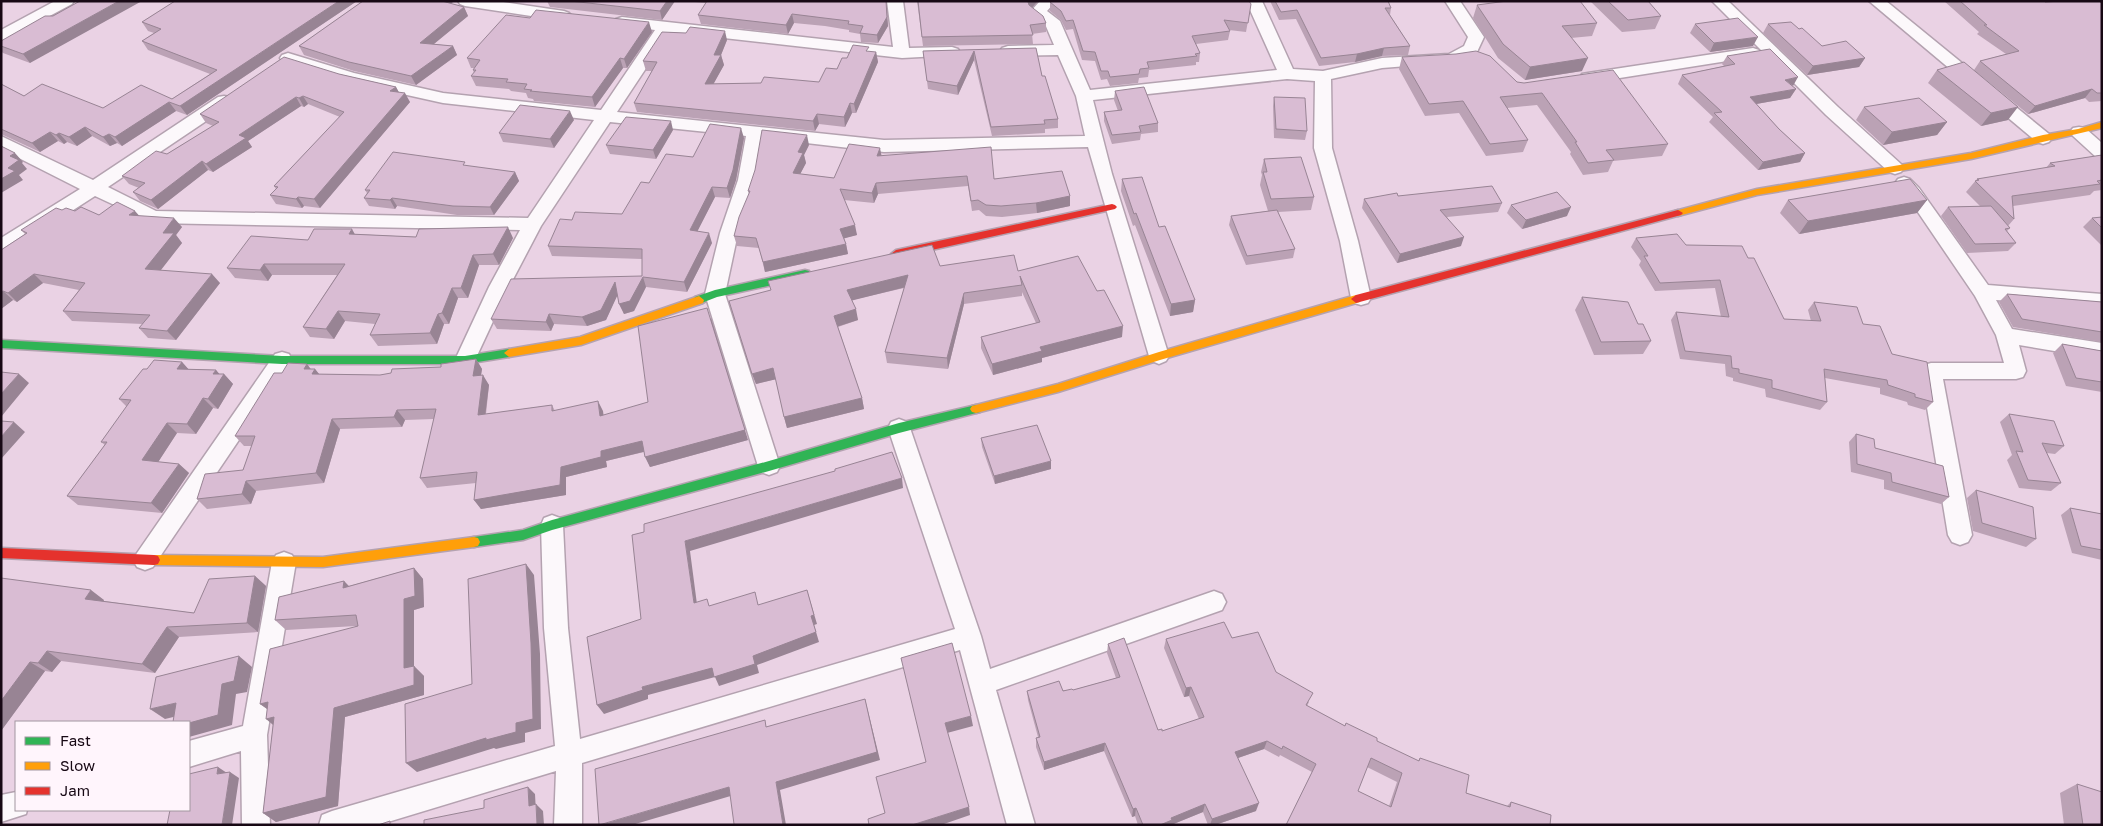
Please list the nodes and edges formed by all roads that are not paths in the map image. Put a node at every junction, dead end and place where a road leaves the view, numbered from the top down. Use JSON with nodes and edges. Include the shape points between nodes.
{"nodes":[{"id":1,"x":67,"y":1,"type":"edge"},
{"id":2,"x":465,"y":1,"type":"edge"},
{"id":3,"x":895,"y":1,"type":"edge"},
{"id":4,"x":1049,"y":1,"type":"edge"},
{"id":5,"x":1254,"y":1,"type":"edge"},
{"id":6,"x":1719,"y":1,"type":"edge"},
{"id":7,"x":1876,"y":1,"type":"edge"},
{"id":8,"x":1457,"y":6,"type":"edge"},
{"id":9,"x":536,"y":7,"type":"edge"},
{"id":10,"x":1480,"y":10,"type":"edge"},
{"id":11,"x":579,"y":18,"type":"edge"},
{"id":12,"x":608,"y":21,"type":"edge"},
{"id":13,"x":666,"y":27,"type":"junction"},
{"id":14,"x":1,"y":37,"type":"edge"},
{"id":15,"x":303,"y":48,"type":"edge"},
{"id":16,"x":1065,"y":50,"type":"junction"},
{"id":17,"x":1771,"y":50,"type":"junction"},
{"id":18,"x":969,"y":51,"type":"edge"},
{"id":19,"x":988,"y":51,"type":"edge"},
{"id":20,"x":1466,"y":52,"type":"junction"},
{"id":21,"x":902,"y":53,"type":"junction"},
{"id":22,"x":288,"y":58,"type":"junction"},
{"id":23,"x":1484,"y":59,"type":"edge"},
{"id":24,"x":272,"y":69,"type":"edge"},
{"id":25,"x":1288,"y":74,"type":"junction"},
{"id":26,"x":1323,"y":76,"type":"junction"},
{"id":27,"x":1577,"y":80,"type":"edge"},
{"id":28,"x":239,"y":91,"type":"edge"},
{"id":29,"x":1084,"y":96,"type":"junction"},
{"id":30,"x":606,"y":117,"type":"junction"},
{"id":31,"x":2102,"y":125,"type":"edge"},
{"id":32,"x":2079,"y":132,"type":"junction"},
{"id":33,"x":755,"y":133,"type":"junction"},
{"id":34,"x":2043,"y":138,"type":"junction"},
{"id":35,"x":1094,"y":140,"type":"junction"},
{"id":36,"x":1,"y":142,"type":"edge"},
{"id":37,"x":2102,"y":153,"type":"edge"},
{"id":38,"x":1889,"y":169,"type":"junction"},
{"id":39,"x":93,"y":189,"type":"junction"},
{"id":40,"x":1112,"y":207,"type":"junction"},
{"id":41,"x":533,"y":224,"type":"junction"},
{"id":42,"x":1,"y":247,"type":"edge"},
{"id":43,"x":889,"y":256,"type":"edge"},
{"id":44,"x":821,"y":271,"type":"edge"},
{"id":45,"x":1982,"y":292,"type":"junction"},
{"id":46,"x":714,"y":294,"type":"junction"},
{"id":47,"x":1361,"y":298,"type":"junction"},
{"id":48,"x":2102,"y":301,"type":"edge"},
{"id":49,"x":2006,"y":335,"type":"junction"},
{"id":50,"x":1,"y":344,"type":"edge"},
{"id":51,"x":2102,"y":351,"type":"edge"},
{"id":52,"x":1158,"y":356,"type":"junction"},
{"id":53,"x":282,"y":360,"type":"junction"},
{"id":54,"x":465,"y":360,"type":"junction"},
{"id":55,"x":899,"y":428,"type":"junction"},
{"id":56,"x":769,"y":466,"type":"junction"},
{"id":57,"x":552,"y":525,"type":"junction"},
{"id":58,"x":1960,"y":535,"type":"dead end"},
{"id":59,"x":1,"y":553,"type":"edge"},
{"id":60,"x":146,"y":560,"type":"junction"},
{"id":61,"x":284,"y":562,"type":"junction"},
{"id":62,"x":1214,"y":602,"type":"dead end"},
{"id":63,"x":969,"y":636,"type":"junction"},
{"id":64,"x":983,"y":683,"type":"junction"},
{"id":65,"x":254,"y":735,"type":"junction"},
{"id":66,"x":190,"y":754,"type":"edge"},
{"id":67,"x":569,"y":755,"type":"junction"},
{"id":68,"x":15,"y":805,"type":"edge"},
{"id":69,"x":1,"y":809,"type":"edge"},
{"id":70,"x":256,"y":825,"type":"edge"},
{"id":71,"x":332,"y":825,"type":"edge"},
{"id":72,"x":568,"y":825,"type":"edge"},
{"id":73,"x":1021,"y":825,"type":"edge"}],
"edges":[{"from":1,"to":14,"type":"street"},
{"from":2,"to":9,"type":"street"},
{"from":3,"to":21,"type":"street"},
{"from":4,"to":16,"type":"street","via":[[1038,12],[1052,21]]},
{"from":5,"to":25,"type":"street"},
{"from":6,"to":17,"type":"street"},
{"from":7,"to":34,"type":"street"},
{"from":8,"to":10,"type":"street"},
{"from":8,"to":20,"type":"street","via":[[1476,37]]},
{"from":9,"to":11,"type":"street"},
{"from":12,"to":13,"type":"street"},
{"from":13,"to":21,"type":"street"},
{"from":13,"to":30,"type":"street"},
{"from":15,"to":22,"type":"street"},
{"from":16,"to":19,"type":"street"},
{"from":16,"to":29,"type":"street"},
{"from":17,"to":27,"type":"street"},
{"from":17,"to":38,"type":"street"},
{"from":18,"to":21,"type":"street"},
{"from":20,"to":23,"type":"street"},
{"from":20,"to":26,"type":"street","via":[[1452,59],[1382,63]]},
{"from":22,"to":24,"type":"street"},
{"from":22,"to":30,"type":"street","via":[[350,77],[443,98]]},
{"from":25,"to":26,"type":"street"},
{"from":25,"to":29,"type":"street"},
{"from":26,"to":47,"type":"street","via":[[1323,148]]},
{"from":28,"to":39,"type":"street"},
{"from":29,"to":35,"type":"street"},
{"from":30,"to":33,"type":"street"},
{"from":30,"to":41,"type":"street"},
{"from":31,"to":32,"type":"street"},
{"from":32,"to":34,"type":"street"},
{"from":32,"to":37,"type":"street"},
{"from":33,"to":35,"type":"street","via":[[884,146]]},
{"from":33,"to":46,"type":"street","via":[[748,180],[729,233]]},
{"from":34,"to":38,"type":"street","via":[[1971,156]]},
{"from":35,"to":40,"type":"street"},
{"from":36,"to":39,"type":"street"},
{"from":38,"to":45,"type":"street","via":[[1913,192]]},
{"from":38,"to":47,"type":"street","via":[[1757,192]]},
{"from":39,"to":41,"type":"street","via":[[153,217]]},
{"from":39,"to":42,"type":"street"},
{"from":40,"to":43,"type":"street"},
{"from":40,"to":52,"type":"street"},
{"from":41,"to":54,"type":"street","via":[[498,287]]},
{"from":44,"to":46,"type":"street"},
{"from":45,"to":48,"type":"street"},
{"from":45,"to":49,"type":"street"},
{"from":46,"to":54,"type":"street","via":[[581,341]]},
{"from":46,"to":56,"type":"street"},
{"from":47,"to":52,"type":"street"},
{"from":49,"to":51,"type":"street"},
{"from":49,"to":58,"type":"street","via":[[2016,371],[1931,371]]},
{"from":50,"to":53,"type":"street"},
{"from":52,"to":55,"type":"street","via":[[1058,388]]},
{"from":53,"to":54,"type":"street"},
{"from":53,"to":60,"type":"street"},
{"from":55,"to":56,"type":"street"},
{"from":55,"to":63,"type":"street"},
{"from":56,"to":57,"type":"street"},
{"from":57,"to":61,"type":"street","via":[[523,535],[342,560]]},
{"from":57,"to":67,"type":"street","via":[[556,628]]},
{"from":59,"to":60,"type":"street"},
{"from":60,"to":61,"type":"street"},
{"from":61,"to":65,"type":"street"},
{"from":62,"to":64,"type":"street"},
{"from":63,"to":64,"type":"street"},
{"from":63,"to":67,"type":"street"},
{"from":64,"to":73,"type":"street"},
{"from":65,"to":66,"type":"street"},
{"from":65,"to":70,"type":"street"},
{"from":67,"to":71,"type":"street"},
{"from":67,"to":72,"type":"street"},
{"from":68,"to":69,"type":"street"}]}
